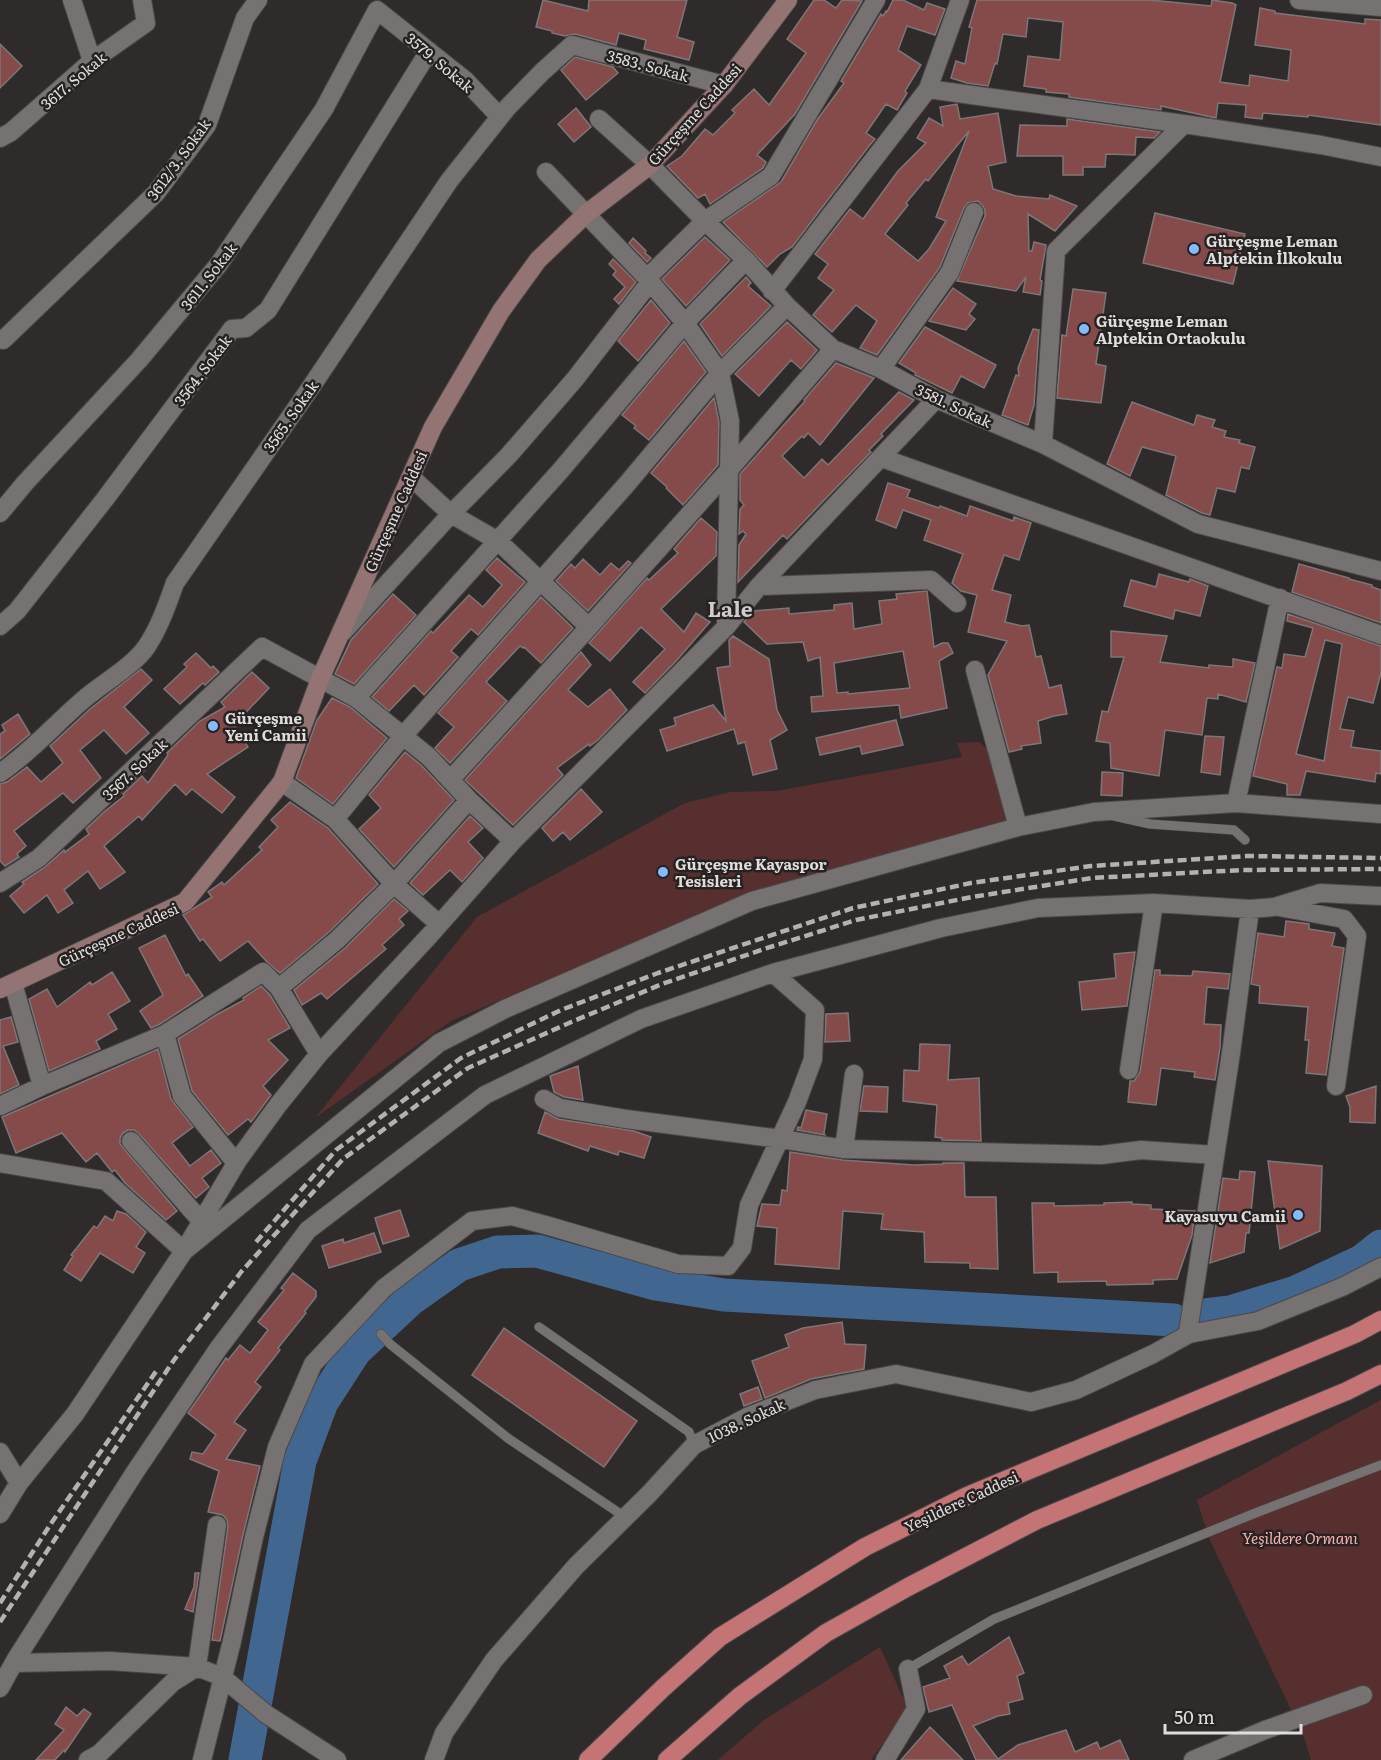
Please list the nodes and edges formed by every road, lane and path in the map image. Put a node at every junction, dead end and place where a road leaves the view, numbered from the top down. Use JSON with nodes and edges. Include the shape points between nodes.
{"nodes":[{"id":1,"x":72,"y":0,"type":"edge"},
{"id":2,"x":142,"y":0,"type":"edge"},
{"id":3,"x":258,"y":0,"type":"edge"},
{"id":4,"x":788,"y":0,"type":"edge"},
{"id":5,"x":876,"y":0,"type":"edge"},
{"id":6,"x":960,"y":0,"type":"edge"},
{"id":7,"x":1299,"y":0,"type":"edge"},
{"id":8,"x":1381,"y":7,"type":"edge"},
{"id":9,"x":377,"y":10,"type":"joint"},
{"id":10,"x":572,"y":45,"type":"joint"},
{"id":11,"x":429,"y":51,"type":"junction"},
{"id":12,"x":92,"y":61,"type":"junction"},
{"id":13,"x":724,"y":85,"type":"junction"},
{"id":14,"x":928,"y":89,"type":"junction"},
{"id":15,"x":500,"y":117,"type":"junction"},
{"id":16,"x":599,"y":118,"type":"dead end"},
{"id":17,"x":1184,"y":124,"type":"junction"},
{"id":18,"x":0,"y":138,"type":"edge"},
{"id":19,"x":1381,"y":157,"type":"edge"},
{"id":20,"x":650,"y":165,"type":"junction"},
{"id":21,"x":546,"y":172,"type":"dead end"},
{"id":22,"x":974,"y":212,"type":"dead end"},
{"id":23,"x":586,"y":214,"type":"junction"},
{"id":24,"x":705,"y":221,"type":"junction"},
{"id":25,"x":746,"y":260,"type":"junction"},
{"id":26,"x":649,"y":280,"type":"junction"},
{"id":27,"x":772,"y":291,"type":"junction"},
{"id":28,"x":787,"y":306,"type":"junction"},
{"id":29,"x":685,"y":323,"type":"junction"},
{"id":30,"x":3,"y":340,"type":"dead end"},
{"id":31,"x":834,"y":349,"type":"junction"},
{"id":32,"x":880,"y":369,"type":"junction"},
{"id":33,"x":720,"y":373,"type":"junction"},
{"id":34,"x":936,"y":399,"type":"junction"},
{"id":35,"x":1042,"y":444,"type":"junction"},
{"id":36,"x":882,"y":458,"type":"junction"},
{"id":37,"x":728,"y":471,"type":"junction"},
{"id":38,"x":411,"y":477,"type":"junction"},
{"id":39,"x":0,"y":513,"type":"edge"},
{"id":40,"x":451,"y":514,"type":"junction"},
{"id":41,"x":498,"y":541,"type":"junction"},
{"id":42,"x":1381,"y":571,"type":"edge"},
{"id":43,"x":540,"y":581,"type":"junction"},
{"id":44,"x":759,"y":586,"type":"junction"},
{"id":45,"x":1280,"y":598,"type":"junction"},
{"id":46,"x":957,"y":603,"type":"dead end"},
{"id":47,"x":0,"y":626,"type":"edge"},
{"id":48,"x":589,"y":627,"type":"junction"},
{"id":49,"x":726,"y":627,"type":"junction"},
{"id":50,"x":340,"y":634,"type":"junction"},
{"id":51,"x":1381,"y":635,"type":"edge"},
{"id":52,"x":975,"y":670,"type":"dead end"},
{"id":53,"x":320,"y":679,"type":"junction"},
{"id":54,"x":356,"y":698,"type":"junction"},
{"id":55,"x":403,"y":736,"type":"junction"},
{"id":56,"x":0,"y":773,"type":"edge"},
{"id":57,"x":450,"y":780,"type":"junction"},
{"id":58,"x":282,"y":783,"type":"junction"},
{"id":59,"x":469,"y":800,"type":"junction"},
{"id":60,"x":1236,"y":803,"type":"junction"},
{"id":61,"x":1094,"y":812,"type":"junction"},
{"id":62,"x":1381,"y":814,"type":"edge"},
{"id":63,"x":335,"y":819,"type":"junction"},
{"id":64,"x":1018,"y":826,"type":"junction"},
{"id":65,"x":1245,"y":840,"type":"dead end"},
{"id":66,"x":513,"y":841,"type":"junction"},
{"id":67,"x":0,"y":883,"type":"edge"},
{"id":68,"x":394,"y":884,"type":"junction"},
{"id":69,"x":1381,"y":896,"type":"edge"},
{"id":70,"x":1154,"y":903,"type":"junction"},
{"id":71,"x":1250,"y":905,"type":"junction"},
{"id":72,"x":1274,"y":906,"type":"junction"},
{"id":73,"x":440,"y":924,"type":"junction"},
{"id":74,"x":773,"y":973,"type":"junction"},
{"id":75,"x":7,"y":986,"type":"edge"},
{"id":76,"x":279,"y":988,"type":"junction"},
{"id":77,"x":165,"y":1034,"type":"junction"},
{"id":78,"x":319,"y":1054,"type":"junction"},
{"id":79,"x":1130,"y":1070,"type":"dead end"},
{"id":80,"x":854,"y":1074,"type":"dead end"},
{"id":81,"x":42,"y":1086,"type":"junction"},
{"id":82,"x":1336,"y":1086,"type":"dead end"},
{"id":83,"x":544,"y":1100,"type":"dead end"},
{"id":84,"x":0,"y":1106,"type":"edge"},
{"id":85,"x":781,"y":1139,"type":"junction"},
{"id":86,"x":131,"y":1141,"type":"dead end"},
{"id":87,"x":844,"y":1149,"type":"junction"},
{"id":88,"x":1215,"y":1155,"type":"junction"},
{"id":89,"x":0,"y":1163,"type":"edge"},
{"id":90,"x":236,"y":1163,"type":"junction"},
{"id":91,"x":202,"y":1222,"type":"junction"},
{"id":92,"x":184,"y":1251,"type":"junction"},
{"id":93,"x":1381,"y":1267,"type":"edge"},
{"id":94,"x":1381,"y":1320,"type":"edge"},
{"id":95,"x":539,"y":1327,"type":"dead end"},
{"id":96,"x":381,"y":1334,"type":"dead end"},
{"id":97,"x":1189,"y":1334,"type":"junction"},
{"id":98,"x":1381,"y":1374,"type":"edge"},
{"id":99,"x":694,"y":1445,"type":"junction"},
{"id":100,"x":0,"y":1452,"type":"edge"},
{"id":101,"x":1381,"y":1466,"type":"edge"},
{"id":102,"x":19,"y":1483,"type":"junction"},
{"id":103,"x":0,"y":1514,"type":"edge"},
{"id":104,"x":625,"y":1517,"type":"junction"},
{"id":105,"x":217,"y":1525,"type":"dead end"},
{"id":106,"x":14,"y":1663,"type":"junction"},
{"id":107,"x":197,"y":1667,"type":"junction"},
{"id":108,"x":908,"y":1669,"type":"joint"},
{"id":109,"x":226,"y":1681,"type":"junction"},
{"id":110,"x":0,"y":1688,"type":"edge"},
{"id":111,"x":1364,"y":1695,"type":"dead end"},
{"id":112,"x":88,"y":1760,"type":"edge"},
{"id":113,"x":202,"y":1760,"type":"edge"},
{"id":114,"x":337,"y":1760,"type":"edge"},
{"id":115,"x":434,"y":1760,"type":"edge"},
{"id":116,"x":588,"y":1760,"type":"edge"},
{"id":117,"x":667,"y":1760,"type":"edge"},
{"id":118,"x":885,"y":1760,"type":"edge"},
{"id":119,"x":1193,"y":1760,"type":"edge"}],
"edges":[{"from":1,"to":12,"type":"street"},
{"from":2,"to":12,"type":"street","name":"3617. Sokak","via":[[146,23]]},
{"from":3,"to":30,"type":"street","name":"3612/3. Sokak","via":[[245,18],[207,125],[156,194]]},
{"from":4,"to":13,"type":"main road","name":"Gürçeşme Caddesi"},
{"from":5,"to":24,"type":"street","via":[[771,176]]},
{"from":6,"to":14,"type":"street"},
{"from":7,"to":8,"type":"street"},
{"from":9,"to":11,"type":"street","name":"3579. Sokak"},
{"from":9,"to":39,"type":"street","name":"3611. Sokak","via":[[324,109],[219,264],[139,360]]},
{"from":10,"to":13,"type":"street","name":"3583. Sokak"},
{"from":10,"to":15,"type":"street","name":"3565. Sokak"},
{"from":11,"to":15,"type":"street","name":"3579. Sokak","via":[[465,80]]},
{"from":11,"to":47,"type":"street","name":"3564. Sokak","via":[[268,310],[246,328],[232,329],[105,499],[17,611]]},
{"from":12,"to":18,"type":"street","name":"3617. Sokak"},
{"from":13,"to":20,"type":"main road","name":"Gürçeşme Caddesi"},
{"from":14,"to":17,"type":"street"},
{"from":14,"to":27,"type":"street"},
{"from":15,"to":56,"type":"street","name":"3565. Sokak","via":[[448,181],[175,583],[146,648]]},
{"from":16,"to":20,"type":"street","name":"3581. Sokak"},
{"from":17,"to":19,"type":"street"},
{"from":17,"to":35,"type":"street","via":[[1056,251]]},
{"from":20,"to":23,"type":"main road","name":"Gürçeşme Caddesi"},
{"from":20,"to":24,"type":"street","name":"3581. Sokak"},
{"from":21,"to":23,"type":"street"},
{"from":22,"to":32,"type":"street","via":[[950,272]]},
{"from":23,"to":26,"type":"street"},
{"from":23,"to":38,"type":"main road","name":"Gürçeşme Caddesi","via":[[537,260],[501,310],[433,427]]},
{"from":24,"to":25,"type":"street","name":"3581. Sokak"},
{"from":24,"to":26,"type":"street"},
{"from":25,"to":27,"type":"street","name":"3581. Sokak"},
{"from":25,"to":29,"type":"street"},
{"from":26,"to":29,"type":"street"},
{"from":26,"to":40,"type":"street","via":[[575,379]]},
{"from":27,"to":28,"type":"street","name":"3581. Sokak"},
{"from":28,"to":31,"type":"street","name":"3581. Sokak"},
{"from":28,"to":33,"type":"street"},
{"from":29,"to":33,"type":"street"},
{"from":29,"to":41,"type":"street"},
{"from":31,"to":32,"type":"street","name":"3581. Sokak"},
{"from":31,"to":37,"type":"street"},
{"from":32,"to":34,"type":"street","name":"3581. Sokak"},
{"from":33,"to":37,"type":"street","via":[[730,421]]},
{"from":33,"to":43,"type":"street"},
{"from":34,"to":35,"type":"street","name":"3581. Sokak"},
{"from":34,"to":36,"type":"street"},
{"from":35,"to":42,"type":"street","name":"3581. Sokak","via":[[1198,524]]},
{"from":36,"to":44,"type":"street"},
{"from":36,"to":45,"type":"street"},
{"from":37,"to":48,"type":"street"},
{"from":37,"to":49,"type":"street"},
{"from":38,"to":40,"type":"street"},
{"from":38,"to":50,"type":"main road","name":"Gürçeşme Caddesi"},
{"from":40,"to":41,"type":"street"},
{"from":40,"to":50,"type":"street"},
{"from":41,"to":43,"type":"street"},
{"from":41,"to":54,"type":"street"},
{"from":43,"to":48,"type":"street"},
{"from":43,"to":55,"type":"street"},
{"from":44,"to":46,"type":"street","via":[[931,579]]},
{"from":44,"to":49,"type":"street"},
{"from":45,"to":51,"type":"street"},
{"from":45,"to":60,"type":"street"},
{"from":48,"to":57,"type":"street"},
{"from":49,"to":66,"type":"street"},
{"from":50,"to":53,"type":"main road","name":"Gürçeşme Caddesi"},
{"from":52,"to":64,"type":"street"},
{"from":53,"to":54,"type":"street"},
{"from":53,"to":58,"type":"main road","name":"Gürçeşme Caddesi"},
{"from":53,"to":67,"type":"street","name":"3567. Sokak","via":[[262,647],[39,858]]},
{"from":54,"to":55,"type":"street"},
{"from":55,"to":57,"type":"street"},
{"from":55,"to":63,"type":"street"},
{"from":57,"to":59,"type":"street"},
{"from":58,"to":63,"type":"street"},
{"from":58,"to":75,"type":"main road","name":"Gürçeşme Caddesi","via":[[185,902]]},
{"from":59,"to":66,"type":"street"},
{"from":59,"to":68,"type":"street"},
{"from":60,"to":61,"type":"street"},
{"from":60,"to":62,"type":"street"},
{"from":61,"to":64,"type":"street"},
{"from":61,"to":65,"type":"lane","via":[[1150,824],[1234,830]]},
{"from":63,"to":68,"type":"street"},
{"from":64,"to":92,"type":"street","via":[[752,901],[505,1009],[439,1043]]},
{"from":66,"to":73,"type":"street"},
{"from":68,"to":73,"type":"street"},
{"from":68,"to":76,"type":"street","via":[[338,940]]},
{"from":69,"to":72,"type":"street","via":[[1320,893]]},
{"from":70,"to":71,"type":"street"},
{"from":70,"to":74,"type":"street","via":[[1038,909],[941,928]]},
{"from":70,"to":79,"type":"street"},
{"from":71,"to":72,"type":"street"},
{"from":71,"to":88,"type":"street"},
{"from":72,"to":82,"type":"street","via":[[1344,919],[1357,936]]},
{"from":73,"to":78,"type":"street"},
{"from":74,"to":85,"type":"street","via":[[815,1010],[813,1059]]},
{"from":74,"to":106,"type":"street","via":[[641,1019],[484,1095],[308,1230],[218,1349]]},
{"from":75,"to":81,"type":"street"},
{"from":76,"to":77,"type":"street","via":[[263,972]]},
{"from":76,"to":78,"type":"street"},
{"from":77,"to":81,"type":"street"},
{"from":77,"to":90,"type":"street","via":[[182,1096]]},
{"from":78,"to":90,"type":"street"},
{"from":80,"to":87,"type":"street"},
{"from":81,"to":84,"type":"street"},
{"from":83,"to":85,"type":"street","via":[[560,1108],[626,1119]]},
{"from":85,"to":87,"type":"street"},
{"from":85,"to":109,"type":"street","via":[[749,1204],[742,1248],[728,1266],[678,1264],[512,1216],[472,1221],[384,1288],[313,1364],[277,1447],[254,1537]]},
{"from":86,"to":91,"type":"street"},
{"from":87,"to":88,"type":"street","via":[[1101,1155],[1141,1150]]},
{"from":88,"to":97,"type":"street"},
{"from":89,"to":92,"type":"street","via":[[106,1181]]},
{"from":90,"to":91,"type":"street"},
{"from":91,"to":92,"type":"street"},
{"from":92,"to":102,"type":"street","via":[[75,1414]]},
{"from":93,"to":97,"type":"street","name":"1038. Sokak","via":[[1258,1321]]},
{"from":94,"to":116,"type":"highway","name":"Yeşildere Caddesi","via":[[967,1496],[866,1547],[720,1637]]},
{"from":95,"to":99,"type":"lane","via":[[689,1432]]},
{"from":96,"to":104,"type":"lane","via":[[509,1439]]},
{"from":97,"to":99,"type":"street","name":"1038. Sokak","via":[[1076,1390],[1031,1402],[896,1374],[815,1390],[749,1416]]},
{"from":98,"to":117,"type":"highway","via":[[1037,1520],[908,1587],[826,1633],[741,1696]]},
{"from":99,"to":104,"type":"street","name":"1038. Sokak"},
{"from":100,"to":102,"type":"street"},
{"from":101,"to":108,"type":"lane","via":[[994,1619]]},
{"from":102,"to":103,"type":"street"},
{"from":104,"to":115,"type":"street","name":"1038. Sokak","via":[[576,1566],[494,1660],[444,1733]]},
{"from":105,"to":107,"type":"street"},
{"from":106,"to":107,"type":"street","via":[[110,1660]]},
{"from":106,"to":110,"type":"street"},
{"from":107,"to":109,"type":"street"},
{"from":107,"to":112,"type":"street","via":[[173,1682],[99,1754]]},
{"from":108,"to":118,"type":"street","via":[[916,1709]]},
{"from":109,"to":113,"type":"street"},
{"from":109,"to":114,"type":"street","via":[[266,1714]]},
{"from":111,"to":119,"type":"street"}]}
